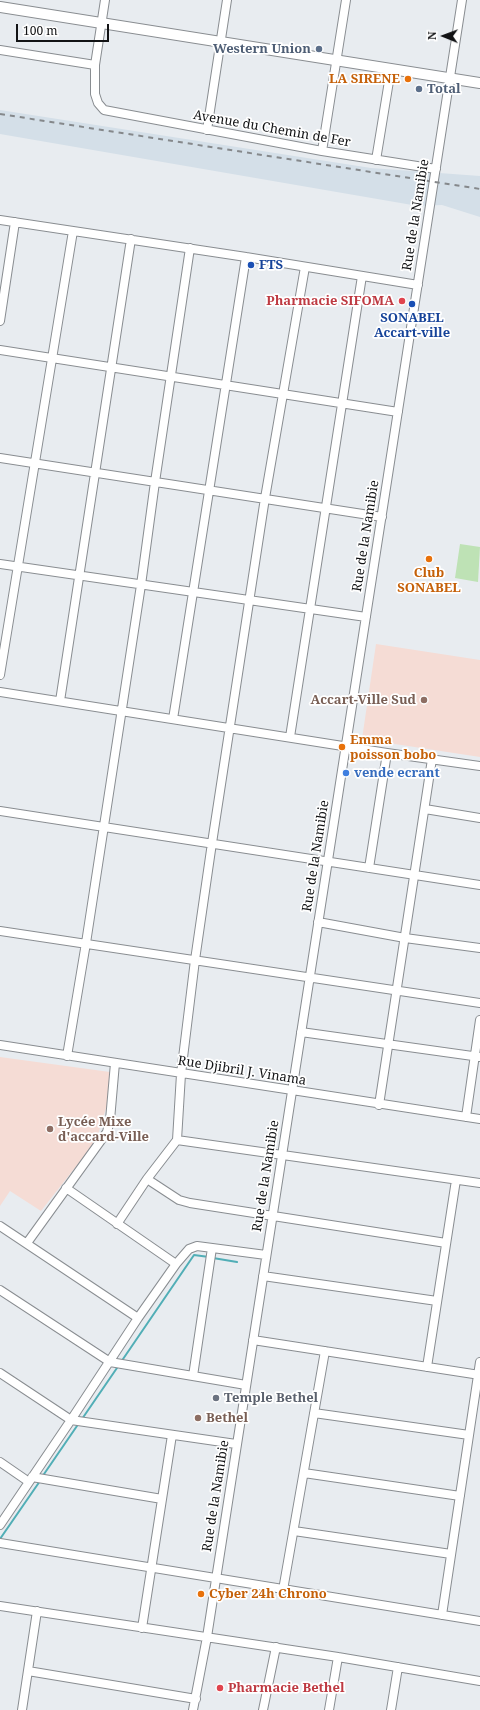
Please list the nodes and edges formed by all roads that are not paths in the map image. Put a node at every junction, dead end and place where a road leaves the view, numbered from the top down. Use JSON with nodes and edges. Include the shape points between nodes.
{"nodes":[{"id":1,"x":105,"y":0,"type":"edge"},
{"id":2,"x":228,"y":0,"type":"edge"},
{"id":3,"x":346,"y":0,"type":"edge"},
{"id":4,"x":462,"y":0,"type":"edge"},
{"id":5,"x":0,"y":7,"type":"edge"},
{"id":6,"x":101,"y":23,"type":"junction"},
{"id":7,"x":221,"y":42,"type":"junction"},
{"id":8,"x":0,"y":50,"type":"edge"},
{"id":9,"x":336,"y":60,"type":"junction"},
{"id":10,"x":95,"y":64,"type":"junction"},
{"id":11,"x":391,"y":69,"type":"junction"},
{"id":12,"x":450,"y":78,"type":"junction"},
{"id":13,"x":480,"y":83,"type":"edge"},
{"id":14,"x":206,"y":130,"type":"junction"},
{"id":15,"x":322,"y":151,"type":"junction"},
{"id":16,"x":376,"y":160,"type":"junction"},
{"id":17,"x":436,"y":169,"type":"junction"},
{"id":18,"x":0,"y":220,"type":"edge"},
{"id":19,"x":15,"y":222,"type":"junction"},
{"id":20,"x":73,"y":231,"type":"junction"},
{"id":21,"x":131,"y":239,"type":"junction"},
{"id":22,"x":190,"y":248,"type":"junction"},
{"id":23,"x":246,"y":256,"type":"junction"},
{"id":24,"x":305,"y":267,"type":"junction"},
{"id":25,"x":362,"y":276,"type":"junction"},
{"id":26,"x":418,"y":285,"type":"junction"},
{"id":27,"x":0,"y":321,"type":"edge"},
{"id":28,"x":0,"y":350,"type":"edge"},
{"id":29,"x":52,"y":359,"type":"junction"},
{"id":30,"x":111,"y":368,"type":"junction"},
{"id":31,"x":170,"y":377,"type":"junction"},
{"id":32,"x":226,"y":385,"type":"junction"},
{"id":33,"x":283,"y":393,"type":"junction"},
{"id":34,"x":342,"y":403,"type":"junction"},
{"id":35,"x":398,"y":412,"type":"junction"},
{"id":36,"x":0,"y":458,"type":"edge"},
{"id":37,"x":34,"y":464,"type":"junction"},
{"id":38,"x":95,"y":474,"type":"junction"},
{"id":39,"x":155,"y":482,"type":"junction"},
{"id":40,"x":209,"y":490,"type":"junction"},
{"id":41,"x":265,"y":498,"type":"junction"},
{"id":42,"x":326,"y":508,"type":"junction"},
{"id":43,"x":382,"y":517,"type":"junction"},
{"id":44,"x":0,"y":564,"type":"edge"},
{"id":45,"x":18,"y":566,"type":"junction"},
{"id":46,"x":79,"y":576,"type":"junction"},
{"id":47,"x":141,"y":585,"type":"junction"},
{"id":48,"x":193,"y":591,"type":"junction"},
{"id":49,"x":250,"y":601,"type":"junction"},
{"id":50,"x":310,"y":609,"type":"junction"},
{"id":51,"x":366,"y":617,"type":"junction"},
{"id":52,"x":0,"y":674,"type":"edge"},
{"id":53,"x":0,"y":692,"type":"edge"},
{"id":54,"x":60,"y":701,"type":"junction"},
{"id":55,"x":121,"y":711,"type":"junction"},
{"id":56,"x":172,"y":719,"type":"junction"},
{"id":57,"x":231,"y":728,"type":"junction"},
{"id":58,"x":290,"y":737,"type":"junction"},
{"id":59,"x":346,"y":746,"type":"junction"},
{"id":60,"x":387,"y":753,"type":"junction"},
{"id":61,"x":432,"y":759,"type":"junction"},
{"id":62,"x":480,"y":766,"type":"edge"},
{"id":63,"x":425,"y":809,"type":"junction"},
{"id":64,"x":0,"y":811,"type":"edge"},
{"id":65,"x":480,"y":818,"type":"edge"},
{"id":66,"x":103,"y":826,"type":"junction"},
{"id":67,"x":212,"y":843,"type":"junction"},
{"id":68,"x":328,"y":861,"type":"junction"},
{"id":69,"x":369,"y":868,"type":"junction"},
{"id":70,"x":415,"y":875,"type":"junction"},
{"id":71,"x":480,"y":885,"type":"edge"},
{"id":72,"x":318,"y":922,"type":"junction"},
{"id":73,"x":0,"y":931,"type":"edge"},
{"id":74,"x":405,"y":938,"type":"junction"},
{"id":75,"x":86,"y":943,"type":"junction"},
{"id":76,"x":480,"y":948,"type":"edge"},
{"id":77,"x":195,"y":960,"type":"junction"},
{"id":78,"x":309,"y":978,"type":"junction"},
{"id":79,"x":396,"y":992,"type":"junction"},
{"id":80,"x":480,"y":1003,"type":"edge"},
{"id":81,"x":480,"y":1020,"type":"edge"},
{"id":82,"x":301,"y":1032,"type":"junction"},
{"id":83,"x":388,"y":1043,"type":"junction"},
{"id":84,"x":0,"y":1045,"type":"edge"},
{"id":85,"x":67,"y":1056,"type":"junction"},
{"id":86,"x":477,"y":1057,"type":"edge"},
{"id":87,"x":115,"y":1063,"type":"junction"},
{"id":88,"x":182,"y":1074,"type":"junction"},
{"id":89,"x":292,"y":1091,"type":"junction"},
{"id":90,"x":379,"y":1105,"type":"junction"},
{"id":91,"x":466,"y":1117,"type":"junction"},
{"id":92,"x":480,"y":1119,"type":"edge"},
{"id":93,"x":177,"y":1140,"type":"junction"},
{"id":94,"x":282,"y":1155,"type":"junction"},
{"id":95,"x":147,"y":1179,"type":"junction"},
{"id":96,"x":456,"y":1180,"type":"junction"},
{"id":97,"x":480,"y":1183,"type":"edge"},
{"id":98,"x":66,"y":1188,"type":"junction"},
{"id":99,"x":272,"y":1215,"type":"junction"},
{"id":100,"x":117,"y":1224,"type":"junction"},
{"id":101,"x":0,"y":1226,"type":"edge"},
{"id":102,"x":27,"y":1243,"type":"junction"},
{"id":103,"x":446,"y":1243,"type":"junction"},
{"id":104,"x":212,"y":1248,"type":"junction"},
{"id":105,"x":266,"y":1255,"type":"junction"},
{"id":106,"x":176,"y":1264,"type":"junction"},
{"id":107,"x":263,"y":1276,"type":"junction"},
{"id":108,"x":0,"y":1290,"type":"edge"},
{"id":109,"x":437,"y":1301,"type":"junction"},
{"id":110,"x":138,"y":1318,"type":"junction"},
{"id":111,"x":253,"y":1340,"type":"junction"},
{"id":112,"x":325,"y":1351,"type":"junction"},
{"id":113,"x":110,"y":1362,"type":"junction"},
{"id":114,"x":480,"y":1362,"type":"edge"},
{"id":115,"x":427,"y":1367,"type":"junction"},
{"id":116,"x":0,"y":1373,"type":"edge"},
{"id":117,"x":479,"y":1375,"type":"edge"},
{"id":118,"x":193,"y":1376,"type":"junction"},
{"id":119,"x":246,"y":1385,"type":"junction"},
{"id":120,"x":314,"y":1413,"type":"junction"},
{"id":121,"x":71,"y":1420,"type":"junction"},
{"id":122,"x":172,"y":1435,"type":"junction"},
{"id":123,"x":469,"y":1435,"type":"junction"},
{"id":124,"x":236,"y":1444,"type":"junction"},
{"id":125,"x":0,"y":1462,"type":"edge"},
{"id":126,"x":304,"y":1473,"type":"junction"},
{"id":127,"x":30,"y":1479,"type":"junction"},
{"id":128,"x":460,"y":1496,"type":"junction"},
{"id":129,"x":162,"y":1499,"type":"junction"},
{"id":130,"x":0,"y":1525,"type":"edge"},
{"id":131,"x":294,"y":1531,"type":"junction"},
{"id":132,"x":0,"y":1543,"type":"edge"},
{"id":133,"x":451,"y":1554,"type":"junction"},
{"id":134,"x":151,"y":1568,"type":"junction"},
{"id":135,"x":215,"y":1579,"type":"junction"},
{"id":136,"x":283,"y":1590,"type":"junction"},
{"id":137,"x":0,"y":1606,"type":"edge"},
{"id":138,"x":36,"y":1611,"type":"junction"},
{"id":139,"x":442,"y":1615,"type":"junction"},
{"id":140,"x":480,"y":1621,"type":"edge"},
{"id":141,"x":142,"y":1628,"type":"junction"},
{"id":142,"x":207,"y":1637,"type":"junction"},
{"id":143,"x":276,"y":1647,"type":"junction"},
{"id":144,"x":338,"y":1656,"type":"junction"},
{"id":145,"x":398,"y":1667,"type":"junction"},
{"id":146,"x":28,"y":1671,"type":"junction"},
{"id":147,"x":480,"y":1681,"type":"edge"},
{"id":148,"x":196,"y":1699,"type":"junction"},
{"id":149,"x":22,"y":1710,"type":"edge"},
{"id":150,"x":194,"y":1710,"type":"edge"},
{"id":151,"x":263,"y":1710,"type":"edge"},
{"id":152,"x":329,"y":1710,"type":"edge"},
{"id":153,"x":391,"y":1710,"type":"edge"}],
"edges":[{"from":1,"to":6,"type":"street"},
{"from":2,"to":7,"type":"street"},
{"from":3,"to":9,"type":"street"},
{"from":4,"to":12,"type":"street","name":"Rue de la Namibie"},
{"from":5,"to":6,"type":"main road"},
{"from":6,"to":7,"type":"main road"},
{"from":6,"to":10,"type":"street"},
{"from":7,"to":9,"type":"main road"},
{"from":7,"to":14,"type":"street"},
{"from":8,"to":10,"type":"street"},
{"from":9,"to":11,"type":"main road"},
{"from":9,"to":15,"type":"street"},
{"from":10,"to":14,"type":"street","name":"Avenue du Chemin de Fer","via":[[95,94],[104,110]]},
{"from":11,"to":12,"type":"main road"},
{"from":11,"to":16,"type":"street"},
{"from":12,"to":13,"type":"main road"},
{"from":12,"to":17,"type":"street","name":"Rue de la Namibie"},
{"from":14,"to":15,"type":"street","name":"Avenue du Chemin de Fer"},
{"from":15,"to":16,"type":"street","name":"Avenue du Chemin de Fer"},
{"from":16,"to":17,"type":"street","name":"Avenue du Chemin de Fer"},
{"from":17,"to":26,"type":"street","name":"Rue de la Namibie"},
{"from":18,"to":19,"type":"street"},
{"from":19,"to":20,"type":"street"},
{"from":19,"to":27,"type":"street"},
{"from":20,"to":21,"type":"street"},
{"from":20,"to":29,"type":"street"},
{"from":21,"to":22,"type":"street"},
{"from":21,"to":30,"type":"street"},
{"from":22,"to":23,"type":"street"},
{"from":22,"to":31,"type":"street"},
{"from":23,"to":24,"type":"street"},
{"from":23,"to":32,"type":"street"},
{"from":24,"to":25,"type":"street"},
{"from":24,"to":33,"type":"street"},
{"from":25,"to":26,"type":"street"},
{"from":25,"to":34,"type":"street"},
{"from":26,"to":35,"type":"street","name":"Rue de la Namibie"},
{"from":28,"to":29,"type":"street"},
{"from":29,"to":30,"type":"street"},
{"from":29,"to":37,"type":"street"},
{"from":30,"to":31,"type":"street"},
{"from":30,"to":38,"type":"street"},
{"from":31,"to":32,"type":"street"},
{"from":31,"to":39,"type":"street"},
{"from":32,"to":33,"type":"street"},
{"from":32,"to":40,"type":"street"},
{"from":33,"to":34,"type":"street"},
{"from":33,"to":41,"type":"street"},
{"from":34,"to":35,"type":"street"},
{"from":34,"to":42,"type":"street"},
{"from":35,"to":43,"type":"street","name":"Rue de la Namibie"},
{"from":36,"to":37,"type":"street"},
{"from":37,"to":38,"type":"street"},
{"from":37,"to":45,"type":"street"},
{"from":38,"to":39,"type":"street"},
{"from":38,"to":46,"type":"street"},
{"from":39,"to":40,"type":"street"},
{"from":39,"to":47,"type":"street"},
{"from":40,"to":41,"type":"street"},
{"from":40,"to":48,"type":"street"},
{"from":41,"to":42,"type":"street"},
{"from":41,"to":49,"type":"street"},
{"from":42,"to":43,"type":"street"},
{"from":42,"to":50,"type":"street"},
{"from":43,"to":51,"type":"street","name":"Rue de la Namibie"},
{"from":44,"to":45,"type":"street"},
{"from":45,"to":46,"type":"street"},
{"from":45,"to":52,"type":"street"},
{"from":46,"to":47,"type":"street"},
{"from":46,"to":54,"type":"street"},
{"from":47,"to":48,"type":"street"},
{"from":47,"to":55,"type":"street"},
{"from":48,"to":49,"type":"street"},
{"from":48,"to":56,"type":"street"},
{"from":49,"to":50,"type":"street"},
{"from":49,"to":57,"type":"street"},
{"from":50,"to":51,"type":"street"},
{"from":50,"to":58,"type":"street"},
{"from":51,"to":59,"type":"street","name":"Rue de la Namibie"},
{"from":53,"to":54,"type":"street"},
{"from":54,"to":55,"type":"street"},
{"from":55,"to":56,"type":"street"},
{"from":55,"to":66,"type":"street"},
{"from":56,"to":57,"type":"street"},
{"from":57,"to":58,"type":"street"},
{"from":57,"to":67,"type":"street"},
{"from":58,"to":59,"type":"street"},
{"from":59,"to":60,"type":"street"},
{"from":59,"to":68,"type":"street","name":"Rue de la Namibie"},
{"from":60,"to":61,"type":"street"},
{"from":60,"to":69,"type":"street"},
{"from":61,"to":62,"type":"street"},
{"from":61,"to":63,"type":"street"},
{"from":63,"to":65,"type":"street"},
{"from":63,"to":70,"type":"street"},
{"from":64,"to":66,"type":"street"},
{"from":66,"to":67,"type":"street"},
{"from":66,"to":75,"type":"street"},
{"from":67,"to":68,"type":"street"},
{"from":67,"to":77,"type":"street"},
{"from":68,"to":69,"type":"street"},
{"from":68,"to":72,"type":"street","name":"Rue de la Namibie"},
{"from":69,"to":70,"type":"street"},
{"from":70,"to":71,"type":"street"},
{"from":70,"to":74,"type":"street"},
{"from":72,"to":74,"type":"street"},
{"from":72,"to":78,"type":"street","name":"Rue de la Namibie"},
{"from":73,"to":75,"type":"street"},
{"from":74,"to":76,"type":"street"},
{"from":74,"to":79,"type":"street"},
{"from":75,"to":77,"type":"street"},
{"from":75,"to":85,"type":"street"},
{"from":77,"to":78,"type":"street"},
{"from":77,"to":88,"type":"street"},
{"from":78,"to":79,"type":"street"},
{"from":78,"to":82,"type":"street","name":"Rue de la Namibie"},
{"from":79,"to":80,"type":"street"},
{"from":79,"to":83,"type":"street"},
{"from":81,"to":86,"type":"street"},
{"from":82,"to":83,"type":"street"},
{"from":82,"to":89,"type":"street","name":"Rue de la Namibie"},
{"from":83,"to":86,"type":"street"},
{"from":83,"to":90,"type":"street"},
{"from":84,"to":85,"type":"street","name":"Rue Djibril J. Vinama"},
{"from":85,"to":87,"type":"street","name":"Rue Djibril J. Vinama"},
{"from":86,"to":91,"type":"street"},
{"from":87,"to":88,"type":"street","name":"Rue Djibril J. Vinama"},
{"from":87,"to":98,"type":"street","via":[[107,1132]]},
{"from":88,"to":89,"type":"street","name":"Rue Djibril J. Vinama"},
{"from":88,"to":93,"type":"street"},
{"from":89,"to":90,"type":"street","name":"Rue Djibril J. Vinama"},
{"from":89,"to":94,"type":"street","name":"Rue de la Namibie"},
{"from":90,"to":91,"type":"street","name":"Rue Djibril J. Vinama"},
{"from":91,"to":92,"type":"street","name":"Rue Djibril J. Vinama"},
{"from":93,"to":94,"type":"street"},
{"from":93,"to":95,"type":"street"},
{"from":94,"to":96,"type":"street"},
{"from":94,"to":99,"type":"street","name":"Rue de la Namibie"},
{"from":95,"to":99,"type":"street","via":[[179,1200]]},
{"from":95,"to":100,"type":"street"},
{"from":96,"to":97,"type":"street"},
{"from":96,"to":103,"type":"street"},
{"from":98,"to":100,"type":"street"},
{"from":98,"to":102,"type":"street"},
{"from":99,"to":103,"type":"street"},
{"from":99,"to":105,"type":"street","name":"Rue de la Namibie"},
{"from":100,"to":106,"type":"street"},
{"from":101,"to":102,"type":"street"},
{"from":102,"to":110,"type":"street"},
{"from":103,"to":109,"type":"street"},
{"from":104,"to":105,"type":"street"},
{"from":104,"to":106,"type":"street","via":[[197,1246],[189,1250]]},
{"from":104,"to":118,"type":"street"},
{"from":105,"to":107,"type":"street","name":"Rue de la Namibie"},
{"from":106,"to":110,"type":"street"},
{"from":107,"to":109,"type":"street"},
{"from":107,"to":111,"type":"street","name":"Rue de la Namibie"},
{"from":108,"to":113,"type":"street"},
{"from":109,"to":115,"type":"street"},
{"from":110,"to":113,"type":"street"},
{"from":111,"to":112,"type":"street"},
{"from":111,"to":119,"type":"street","name":"Rue de la Namibie"},
{"from":112,"to":115,"type":"street"},
{"from":112,"to":120,"type":"street"},
{"from":113,"to":118,"type":"street"},
{"from":113,"to":121,"type":"street"},
{"from":114,"to":117,"type":"street"},
{"from":115,"to":117,"type":"street"},
{"from":116,"to":121,"type":"street"},
{"from":117,"to":123,"type":"street"},
{"from":118,"to":119,"type":"street"},
{"from":119,"to":124,"type":"street","name":"Rue de la Namibie"},
{"from":120,"to":123,"type":"street"},
{"from":120,"to":126,"type":"street"},
{"from":121,"to":122,"type":"street"},
{"from":121,"to":127,"type":"street"},
{"from":122,"to":124,"type":"street"},
{"from":122,"to":129,"type":"street"},
{"from":123,"to":128,"type":"street"},
{"from":124,"to":135,"type":"street","name":"Rue de la Namibie"},
{"from":125,"to":127,"type":"street"},
{"from":126,"to":128,"type":"street"},
{"from":126,"to":131,"type":"street"},
{"from":127,"to":129,"type":"street"},
{"from":127,"to":130,"type":"street"},
{"from":128,"to":133,"type":"street"},
{"from":129,"to":134,"type":"street"},
{"from":131,"to":133,"type":"street"},
{"from":131,"to":136,"type":"street"},
{"from":132,"to":134,"type":"street"},
{"from":133,"to":139,"type":"street"},
{"from":134,"to":135,"type":"street"},
{"from":134,"to":141,"type":"street"},
{"from":135,"to":136,"type":"street"},
{"from":135,"to":142,"type":"street","name":"Rue de la Namibie"},
{"from":136,"to":139,"type":"street"},
{"from":137,"to":138,"type":"street"},
{"from":138,"to":141,"type":"street"},
{"from":138,"to":146,"type":"street"},
{"from":139,"to":140,"type":"street"},
{"from":141,"to":142,"type":"street"},
{"from":142,"to":143,"type":"street"},
{"from":142,"to":148,"type":"street","name":"Rue de la Namibie"},
{"from":143,"to":144,"type":"street"},
{"from":143,"to":151,"type":"street"},
{"from":144,"to":145,"type":"street"},
{"from":144,"to":152,"type":"street"},
{"from":145,"to":147,"type":"street"},
{"from":145,"to":153,"type":"street"},
{"from":146,"to":148,"type":"street"},
{"from":146,"to":149,"type":"street"},
{"from":148,"to":150,"type":"street","name":"Rue de la Namibie"}]}
